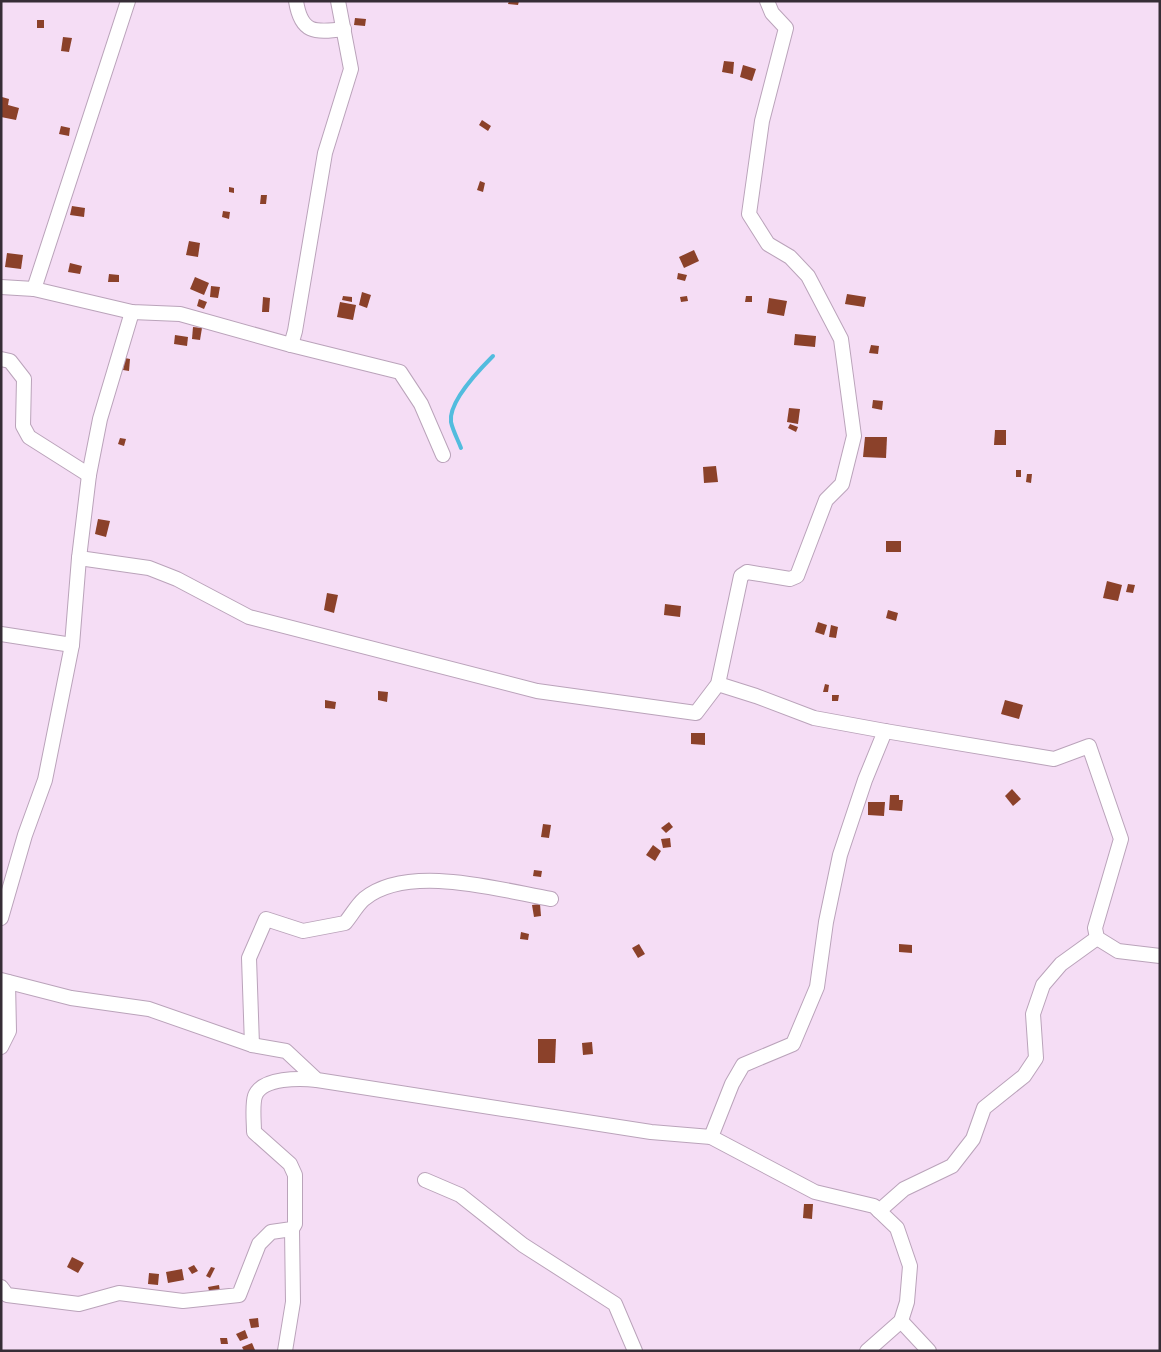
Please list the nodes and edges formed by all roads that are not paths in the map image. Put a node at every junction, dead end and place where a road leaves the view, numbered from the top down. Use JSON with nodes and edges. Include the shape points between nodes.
{"nodes":[{"id":1,"x":128,"y":1,"type":"edge"},
{"id":2,"x":296,"y":1,"type":"edge"},
{"id":3,"x":338,"y":1,"type":"edge"},
{"id":4,"x":767,"y":1,"type":"edge"},
{"id":5,"x":344,"y":30,"type":"junction"},
{"id":6,"x":1,"y":288,"type":"edge"},
{"id":7,"x":34,"y":290,"type":"junction"},
{"id":8,"x":132,"y":312,"type":"junction"},
{"id":9,"x":290,"y":345,"type":"junction"},
{"id":10,"x":1,"y":359,"type":"edge"},
{"id":11,"x":442,"y":455,"type":"dead end"},
{"id":12,"x":89,"y":475,"type":"junction"},
{"id":13,"x":79,"y":558,"type":"junction"},
{"id":14,"x":1,"y":634,"type":"edge"},
{"id":15,"x":72,"y":644,"type":"junction"},
{"id":16,"x":718,"y":684,"type":"junction"},
{"id":17,"x":885,"y":731,"type":"junction"},
{"id":18,"x":551,"y":899,"type":"dead end"},
{"id":19,"x":1,"y":918,"type":"edge"},
{"id":20,"x":1097,"y":938,"type":"junction"},
{"id":21,"x":1160,"y":956,"type":"edge"},
{"id":22,"x":4,"y":981,"type":"edge"},
{"id":23,"x":252,"y":1045,"type":"junction"},
{"id":24,"x":1,"y":1047,"type":"edge"},
{"id":25,"x":317,"y":1080,"type":"junction"},
{"id":26,"x":711,"y":1137,"type":"junction"},
{"id":27,"x":425,"y":1180,"type":"dead end"},
{"id":28,"x":880,"y":1211,"type":"junction"},
{"id":29,"x":292,"y":1229,"type":"junction"},
{"id":30,"x":1,"y":1287,"type":"edge"},
{"id":31,"x":901,"y":1321,"type":"junction"},
{"id":32,"x":286,"y":1351,"type":"edge"},
{"id":33,"x":635,"y":1351,"type":"edge"},
{"id":34,"x":867,"y":1351,"type":"edge"},
{"id":35,"x":929,"y":1351,"type":"edge"}],
"edges":[{"from":1,"to":7,"type":"street"},
{"from":2,"to":5,"type":"street","via":[[299,18],[307,27],[324,32]]},
{"from":3,"to":5,"type":"street"},
{"from":4,"to":16,"type":"street","via":[[772,13],[786,28],[762,121],[749,214],[768,244],[790,257],[808,276],[841,339],[854,436],[842,484],[826,500],[796,576],[790,579],[747,572],[741,576]]},
{"from":5,"to":9,"type":"street","via":[[351,69],[325,153]]},
{"from":6,"to":7,"type":"street"},
{"from":7,"to":8,"type":"street"},
{"from":8,"to":9,"type":"street","via":[[180,314]]},
{"from":8,"to":12,"type":"street","via":[[100,419]]},
{"from":9,"to":11,"type":"street","via":[[400,372],[421,404]]},
{"from":10,"to":12,"type":"street","via":[[10,361],[24,379],[23,426],[29,437]]},
{"from":12,"to":13,"type":"street"},
{"from":13,"to":15,"type":"street"},
{"from":13,"to":16,"type":"street","via":[[149,568],[249,617],[537,691],[696,712]]},
{"from":14,"to":15,"type":"street"},
{"from":15,"to":19,"type":"street","via":[[45,780]]},
{"from":16,"to":17,"type":"street","via":[[814,718]]},
{"from":17,"to":20,"type":"street","via":[[1054,759],[1088,746],[1121,838],[1095,928]]},
{"from":17,"to":26,"type":"street","via":[[840,855],[817,987],[794,1044],[743,1065]]},
{"from":18,"to":23,"type":"street","via":[[440,880],[393,885],[364,899],[345,924],[303,931],[266,919],[249,958]]},
{"from":20,"to":21,"type":"street","via":[[1118,951]]},
{"from":20,"to":28,"type":"street","via":[[1061,964],[1043,985],[1033,1014],[1036,1058],[1024,1076],[984,1108],[973,1139],[952,1166],[904,1190]]},
{"from":22,"to":23,"type":"street","via":[[71,998],[149,1009]]},
{"from":22,"to":24,"type":"street","via":[[8,1031]]},
{"from":23,"to":25,"type":"street","via":[[286,1051]]},
{"from":25,"to":26,"type":"street","via":[[651,1132]]},
{"from":25,"to":29,"type":"street","via":[[294,1078],[264,1086],[255,1096],[254,1132],[290,1164],[295,1175],[295,1224]]},
{"from":26,"to":28,"type":"street","via":[[815,1192],[874,1206]]},
{"from":27,"to":33,"type":"street","via":[[460,1195],[523,1245],[615,1304]]},
{"from":28,"to":31,"type":"street","via":[[897,1228],[910,1266],[907,1302]]},
{"from":29,"to":30,"type":"street","via":[[271,1232],[259,1244],[239,1295],[183,1301],[119,1293],[79,1304],[7,1295]]},
{"from":29,"to":32,"type":"street","via":[[293,1302]]},
{"from":31,"to":34,"type":"street"},
{"from":31,"to":35,"type":"street"}]}
